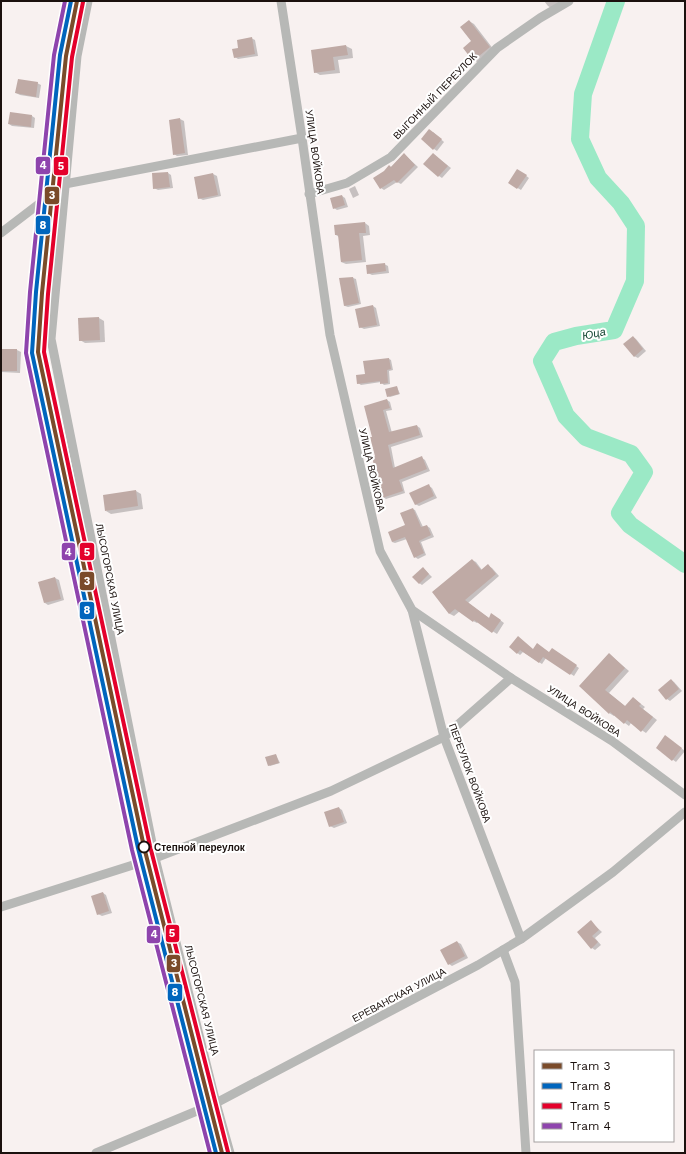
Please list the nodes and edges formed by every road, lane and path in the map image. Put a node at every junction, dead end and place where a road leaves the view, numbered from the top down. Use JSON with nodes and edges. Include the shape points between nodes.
{"nodes":[{"id":1,"x":88,"y":1,"type":"edge"},
{"id":2,"x":281,"y":1,"type":"edge"},
{"id":3,"x":570,"y":1,"type":"edge"},
{"id":4,"x":302,"y":138,"type":"junction"},
{"id":5,"x":65,"y":184,"type":"junction"},
{"id":6,"x":309,"y":194,"type":"junction"},
{"id":7,"x":1,"y":233,"type":"edge"},
{"id":8,"x":412,"y":610,"type":"junction"},
{"id":9,"x":511,"y":678,"type":"junction"},
{"id":10,"x":444,"y":737,"type":"junction"},
{"id":11,"x":685,"y":795,"type":"edge"},
{"id":12,"x":685,"y":812,"type":"edge"},
{"id":13,"x":155,"y":858,"type":"junction"},
{"id":14,"x":1,"y":907,"type":"edge"},
{"id":15,"x":521,"y":939,"type":"junction"},
{"id":16,"x":503,"y":950,"type":"junction"},
{"id":17,"x":216,"y":1103,"type":"junction"},
{"id":18,"x":96,"y":1153,"type":"edge"},
{"id":19,"x":230,"y":1153,"type":"edge"},
{"id":20,"x":526,"y":1153,"type":"edge"}],
"edges":[{"from":1,"to":5,"type":"street","name":"ЛЫСОГОРСКАЯ УЛИЦА","via":[[77,56]]},
{"from":2,"to":4,"type":"street","name":"УЛИЦА ВОЙКОВА"},
{"from":3,"to":6,"type":"street","name":"ВЫГОННЫЙ ПЕРЕУЛОК","via":[[497,48],[391,157],[347,183]]},
{"from":4,"to":5,"type":"street"},
{"from":4,"to":6,"type":"street","name":"УЛИЦА ВОЙКОВА"},
{"from":5,"to":7,"type":"street"},
{"from":5,"to":13,"type":"street","name":"ЛЫСОГОРСКАЯ УЛИЦА","via":[[51,339]]},
{"from":6,"to":8,"type":"street","name":"УЛИЦА ВОЙКОВА","via":[[330,335],[380,551]]},
{"from":8,"to":9,"type":"street","name":"УЛИЦА ВОЙКОВА"},
{"from":8,"to":10,"type":"street","name":"ПЕРЕУЛОК ВОЙКОВА"},
{"from":9,"to":10,"type":"street"},
{"from":9,"to":11,"type":"street","name":"УЛИЦА ВОЙКОВА","via":[[612,741]]},
{"from":10,"to":13,"type":"street","via":[[331,791]]},
{"from":10,"to":15,"type":"street","name":"ПЕРЕУЛОК ВОЙКОВА"},
{"from":12,"to":15,"type":"street","name":"ЕРЕВАНСКАЯ УЛИЦА","via":[[613,872]]},
{"from":13,"to":14,"type":"street"},
{"from":13,"to":17,"type":"street","name":"ЛЫСОГОРСКАЯ УЛИЦА"},
{"from":15,"to":16,"type":"street","name":"ЕРЕВАНСКАЯ УЛИЦА"},
{"from":16,"to":17,"type":"street","name":"ЕРЕВАНСКАЯ УЛИЦА"},
{"from":16,"to":20,"type":"street","via":[[515,982]]},
{"from":17,"to":18,"type":"street","name":"ЕРЕВАНСКАЯ УЛИЦА"},
{"from":17,"to":19,"type":"street","name":"ЛЫСОГОРСКАЯ УЛИЦА"}]}
